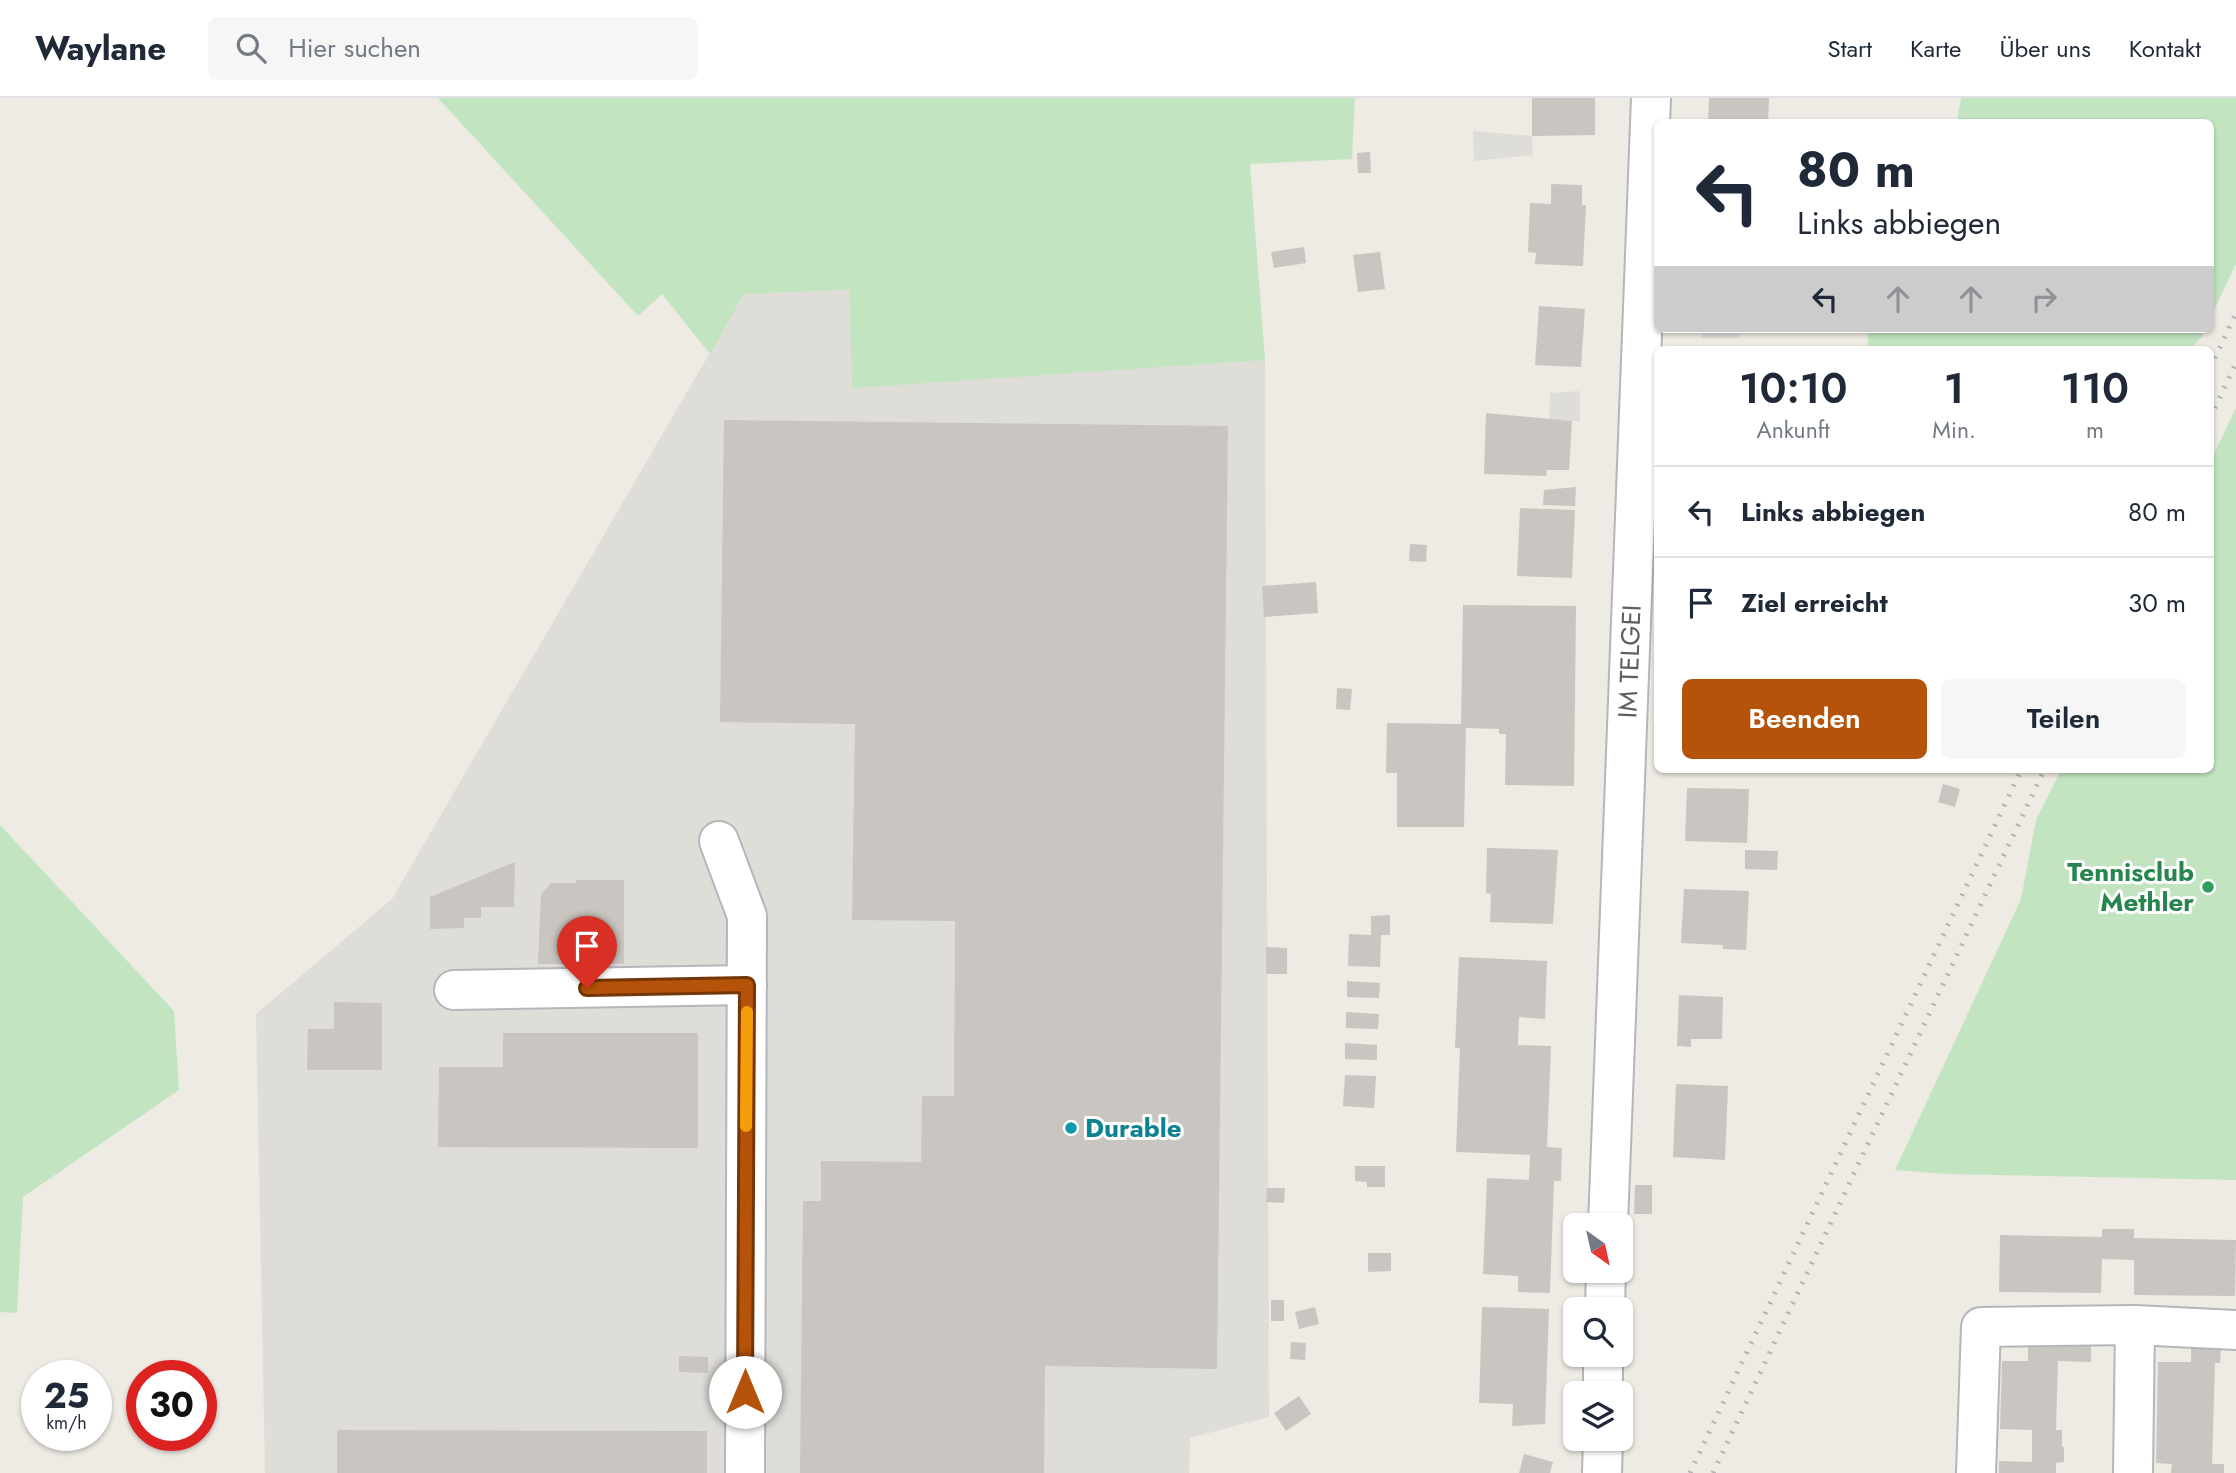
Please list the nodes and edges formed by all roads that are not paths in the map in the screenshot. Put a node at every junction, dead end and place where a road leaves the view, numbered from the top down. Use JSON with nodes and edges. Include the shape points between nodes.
{"nodes":[{"id":1,"x":1651,"y":98,"type":"edge"},
{"id":2,"x":719,"y":841,"type":"dead end"},
{"id":3,"x":747,"y":985,"type":"junction"},
{"id":4,"x":454,"y":990,"type":"dead end"},
{"id":5,"x":1608,"y":1213,"type":"edge"},
{"id":6,"x":2135,"y":1325,"type":"junction"},
{"id":7,"x":2236,"y":1330,"type":"edge"},
{"id":8,"x":1603,"y":1451,"type":"edge"},
{"id":9,"x":745,"y":1473,"type":"edge"},
{"id":10,"x":1602,"y":1473,"type":"edge"},
{"id":11,"x":1976,"y":1473,"type":"edge"},
{"id":12,"x":2133,"y":1473,"type":"edge"}],
"edges":[{"from":1,"to":5,"type":"street","name":"IM TELGEI"},
{"from":2,"to":3,"type":"street","via":[[747,916]]},
{"from":3,"to":4,"type":"street"},
{"from":3,"to":9,"type":"street"},
{"from":6,"to":7,"type":"street"},
{"from":6,"to":11,"type":"street","via":[[1981,1327]]},
{"from":6,"to":12,"type":"street"},
{"from":8,"to":10,"type":"street"}]}
